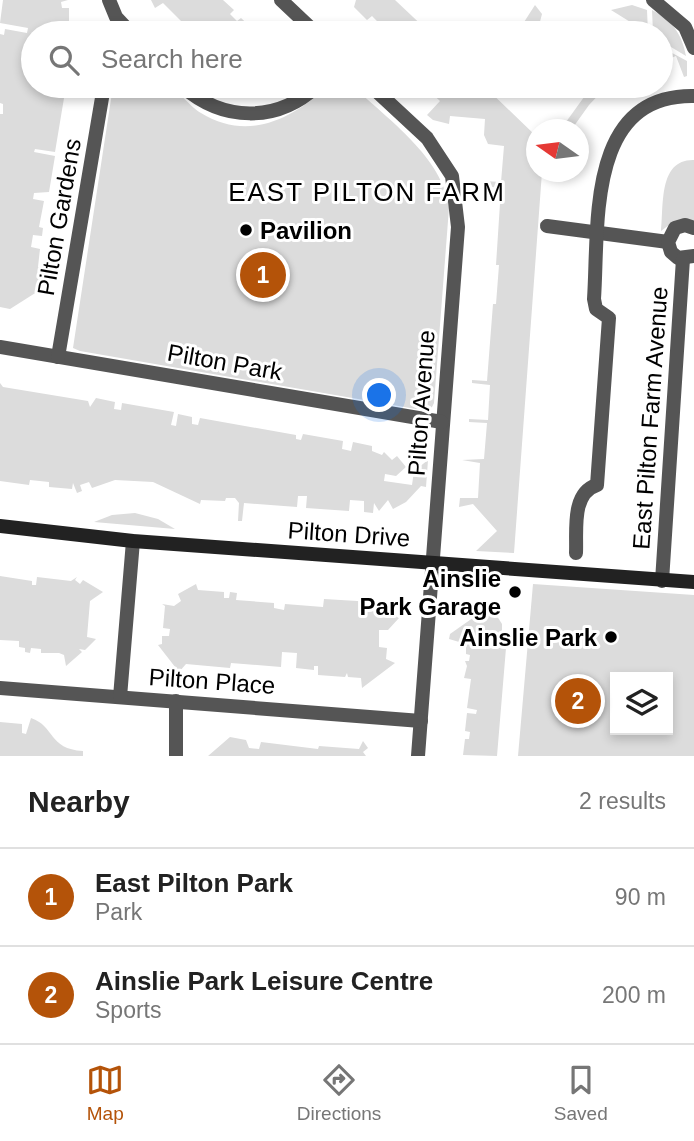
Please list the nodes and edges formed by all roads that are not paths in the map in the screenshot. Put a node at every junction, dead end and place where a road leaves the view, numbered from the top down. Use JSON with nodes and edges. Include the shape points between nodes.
{"nodes":[{"id":1,"x":109,"y":0,"type":"edge"},
{"id":2,"x":281,"y":0,"type":"edge"},
{"id":3,"x":653,"y":0,"type":"edge"},
{"id":4,"x":116,"y":17,"type":"junction"},
{"id":5,"x":115,"y":21,"type":"edge"},
{"id":6,"x":120,"y":21,"type":"edge"},
{"id":7,"x":303,"y":21,"type":"edge"},
{"id":8,"x":694,"y":42,"type":"edge"},
{"id":9,"x":694,"y":48,"type":"edge"},
{"id":10,"x":694,"y":96,"type":"edge"},
{"id":11,"x":102,"y":98,"type":"edge"},
{"id":12,"x":200,"y":98,"type":"edge"},
{"id":13,"x":301,"y":98,"type":"edge"},
{"id":14,"x":384,"y":98,"type":"edge"},
{"id":15,"x":547,"y":226,"type":"dead end"},
{"id":16,"x":694,"y":228,"type":"edge"},
{"id":17,"x":599,"y":235,"type":"junction"},
{"id":18,"x":668,"y":242,"type":"junction"},
{"id":19,"x":689,"y":257,"type":"edge"},
{"id":20,"x":0,"y":346,"type":"edge"},
{"id":21,"x":58,"y":357,"type":"junction"},
{"id":22,"x":442,"y":422,"type":"junction"},
{"id":23,"x":0,"y":526,"type":"edge"},
{"id":24,"x":133,"y":541,"type":"junction"},
{"id":25,"x":576,"y":553,"type":"dead end"},
{"id":26,"x":433,"y":564,"type":"junction"},
{"id":27,"x":662,"y":581,"type":"junction"},
{"id":28,"x":694,"y":582,"type":"edge"},
{"id":29,"x":0,"y":688,"type":"edge"},
{"id":30,"x":120,"y":697,"type":"junction"},
{"id":31,"x":177,"y":701,"type":"junction"},
{"id":32,"x":421,"y":720,"type":"junction"},
{"id":33,"x":176,"y":756,"type":"edge"},
{"id":34,"x":418,"y":756,"type":"edge"}],
"edges":[{"from":1,"to":4,"type":"street"},
{"from":2,"to":7,"type":"street"},
{"from":3,"to":8,"type":"street","via":[[678,20]]},
{"from":4,"to":5,"type":"street"},
{"from":4,"to":6,"type":"street"},
{"from":8,"to":9,"type":"street"},
{"from":10,"to":17,"type":"street","via":[[653,104],[618,134],[605,164]]},
{"from":11,"to":21,"type":"street","name":"Pilton Gardens"},
{"from":12,"to":13,"type":"street","via":[[213,107],[251,114],[291,105]]},
{"from":14,"to":22,"type":"street","name":"Pilton Avenue","via":[[427,138],[452,176],[458,227]]},
{"from":15,"to":17,"type":"street","via":[[580,228]]},
{"from":16,"to":18,"type":"street","via":[[679,226]]},
{"from":17,"to":18,"type":"street"},
{"from":17,"to":25,"type":"street","via":[[594,299],[596,309],[609,318],[597,485],[580,499]]},
{"from":18,"to":19,"type":"street","via":[[674,255]]},
{"from":19,"to":27,"type":"street","name":"East Pilton Farm Avenue"},
{"from":20,"to":21,"type":"street","name":"Pilton Park"},
{"from":21,"to":22,"type":"street","name":"Pilton Park"},
{"from":22,"to":26,"type":"street","name":"Pilton Avenue"},
{"from":23,"to":24,"type":"street","name":"Pilton Drive"},
{"from":24,"to":26,"type":"street","name":"Pilton Drive"},
{"from":24,"to":30,"type":"street"},
{"from":26,"to":27,"type":"street","name":"Pilton Drive"},
{"from":26,"to":32,"type":"street","name":"Pilton Avenue"},
{"from":27,"to":28,"type":"street","name":"Pilton Drive"},
{"from":29,"to":30,"type":"street","name":"Pilton Place"},
{"from":30,"to":31,"type":"street","name":"Pilton Place"},
{"from":31,"to":32,"type":"street","name":"Pilton Place"},
{"from":31,"to":33,"type":"street"},
{"from":32,"to":34,"type":"street","name":"Pilton Avenue"}]}
